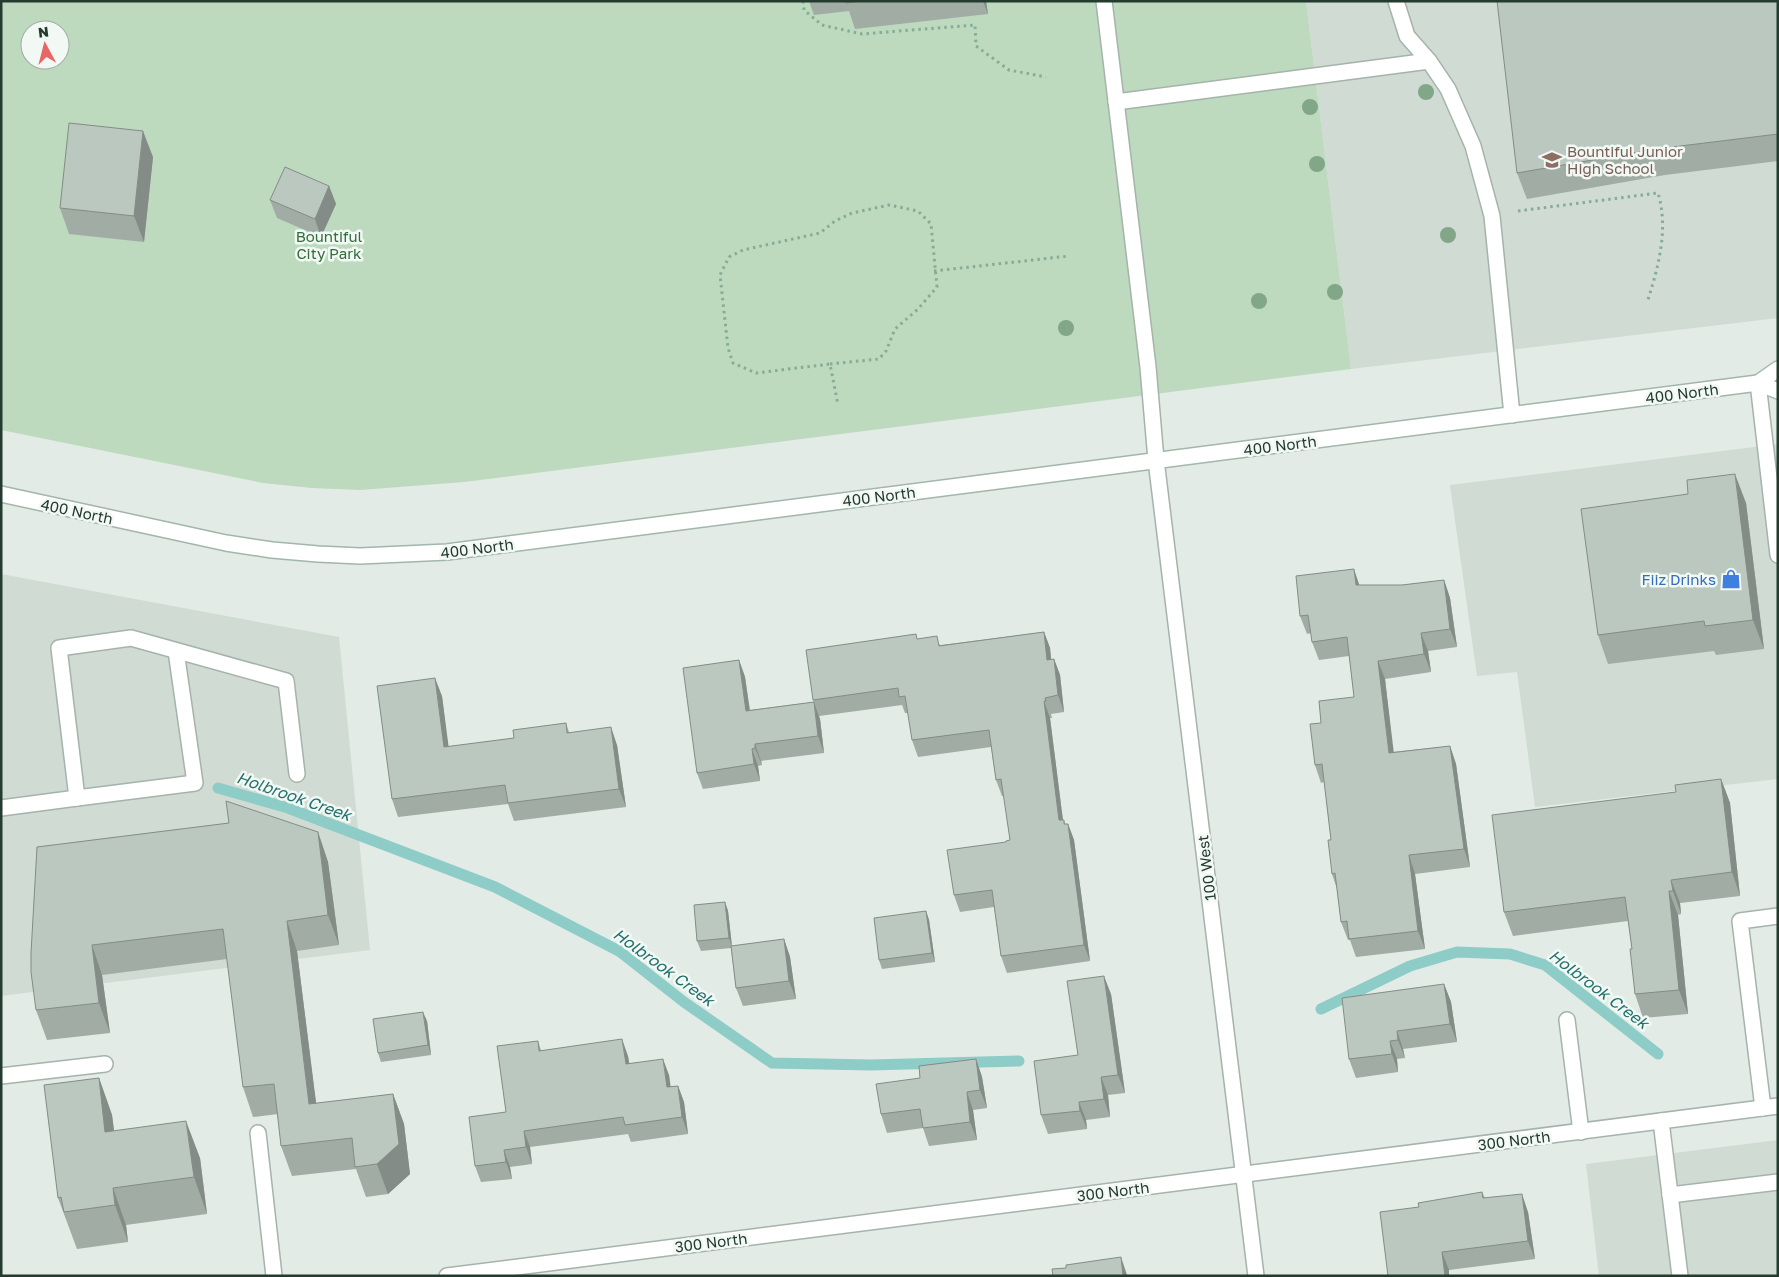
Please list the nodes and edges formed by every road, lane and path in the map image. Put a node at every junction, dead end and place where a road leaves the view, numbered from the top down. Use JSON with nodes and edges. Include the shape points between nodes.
{"nodes":[{"id":1,"x":803,"y":1,"type":"edge"},
{"id":2,"x":1104,"y":1,"type":"edge"},
{"id":3,"x":1396,"y":1,"type":"edge"},
{"id":4,"x":1428,"y":61,"type":"junction"},
{"id":5,"x":1046,"y":77,"type":"dead end"},
{"id":6,"x":1116,"y":102,"type":"junction"},
{"id":7,"x":1513,"y":211,"type":"dead end"},
{"id":8,"x":1070,"y":256,"type":"dead end"},
{"id":9,"x":934,"y":271,"type":"junction"},
{"id":10,"x":1646,"y":303,"type":"dead end"},
{"id":11,"x":830,"y":364,"type":"junction"},
{"id":12,"x":1778,"y":369,"type":"edge"},
{"id":13,"x":1758,"y":383,"type":"junction"},
{"id":14,"x":1778,"y":392,"type":"edge"},
{"id":15,"x":838,"y":405,"type":"dead end"},
{"id":16,"x":1512,"y":415,"type":"junction"},
{"id":17,"x":1156,"y":460,"type":"junction"},
{"id":18,"x":1,"y":494,"type":"edge"},
{"id":19,"x":1778,"y":555,"type":"edge"},
{"id":20,"x":176,"y":651,"type":"junction"},
{"id":21,"x":297,"y":774,"type":"dead end"},
{"id":22,"x":78,"y":798,"type":"junction"},
{"id":23,"x":1,"y":808,"type":"edge"},
{"id":24,"x":1778,"y":916,"type":"edge"},
{"id":25,"x":1567,"y":1020,"type":"dead end"},
{"id":26,"x":105,"y":1064,"type":"dead end"},
{"id":27,"x":1,"y":1076,"type":"edge"},
{"id":28,"x":1770,"y":1107,"type":"edge"},
{"id":29,"x":1661,"y":1121,"type":"junction"},
{"id":30,"x":258,"y":1132,"type":"dead end"},
{"id":31,"x":1581,"y":1132,"type":"junction"},
{"id":32,"x":1243,"y":1174,"type":"junction"},
{"id":33,"x":1778,"y":1182,"type":"edge"},
{"id":34,"x":1670,"y":1195,"type":"junction"},
{"id":35,"x":274,"y":1276,"type":"edge"},
{"id":36,"x":447,"y":1276,"type":"edge"},
{"id":37,"x":1256,"y":1276,"type":"edge"},
{"id":38,"x":1680,"y":1276,"type":"edge"}],
"edges":[{"from":1,"to":5,"type":"path","via":[[804,10],[822,25],[862,34],[975,25],[976,46],[1008,70]]},
{"from":2,"to":6,"type":"street","name":"100 West"},
{"from":3,"to":4,"type":"street","via":[[1407,36]]},
{"from":4,"to":6,"type":"street"},
{"from":4,"to":16,"type":"street","via":[[1448,88],[1473,146],[1492,216]]},
{"from":6,"to":17,"type":"street","name":"100 West"},
{"from":7,"to":10,"type":"path","via":[[1658,193],[1663,217],[1661,238],[1657,272]]},
{"from":8,"to":9,"type":"path"},
{"from":9,"to":11,"type":"path","via":[[937,287],[895,329],[879,359]]},
{"from":9,"to":11,"type":"path","via":[[931,224],[918,211],[889,205],[852,213],[820,234],[743,250],[729,257],[720,275],[728,348],[733,363],[756,373]]},
{"from":11,"to":15,"type":"path"},
{"from":12,"to":13,"type":"street","name":"400 North"},
{"from":13,"to":14,"type":"street"},
{"from":13,"to":16,"type":"street","name":"400 North"},
{"from":13,"to":19,"type":"street"},
{"from":16,"to":17,"type":"street","name":"400 North"},
{"from":17,"to":18,"type":"street","name":"400 North","via":[[447,552],[403,555],[272,550]]},
{"from":17,"to":32,"type":"street","name":"100 West"},
{"from":20,"to":21,"type":"street","via":[[286,681]]},
{"from":20,"to":22,"type":"street","via":[[195,783]]},
{"from":20,"to":22,"type":"street","via":[[131,638],[58,648]]},
{"from":22,"to":23,"type":"street"},
{"from":24,"to":28,"type":"street","via":[[1740,921]]},
{"from":25,"to":31,"type":"street"},
{"from":26,"to":27,"type":"street"},
{"from":28,"to":29,"type":"street","name":"300 North"},
{"from":29,"to":31,"type":"street","name":"300 North"},
{"from":29,"to":34,"type":"street"},
{"from":30,"to":35,"type":"street"},
{"from":31,"to":32,"type":"street","name":"300 North"},
{"from":32,"to":36,"type":"street","name":"300 North"},
{"from":32,"to":37,"type":"street","name":"100 West"},
{"from":33,"to":34,"type":"street"},
{"from":34,"to":38,"type":"street"}]}
